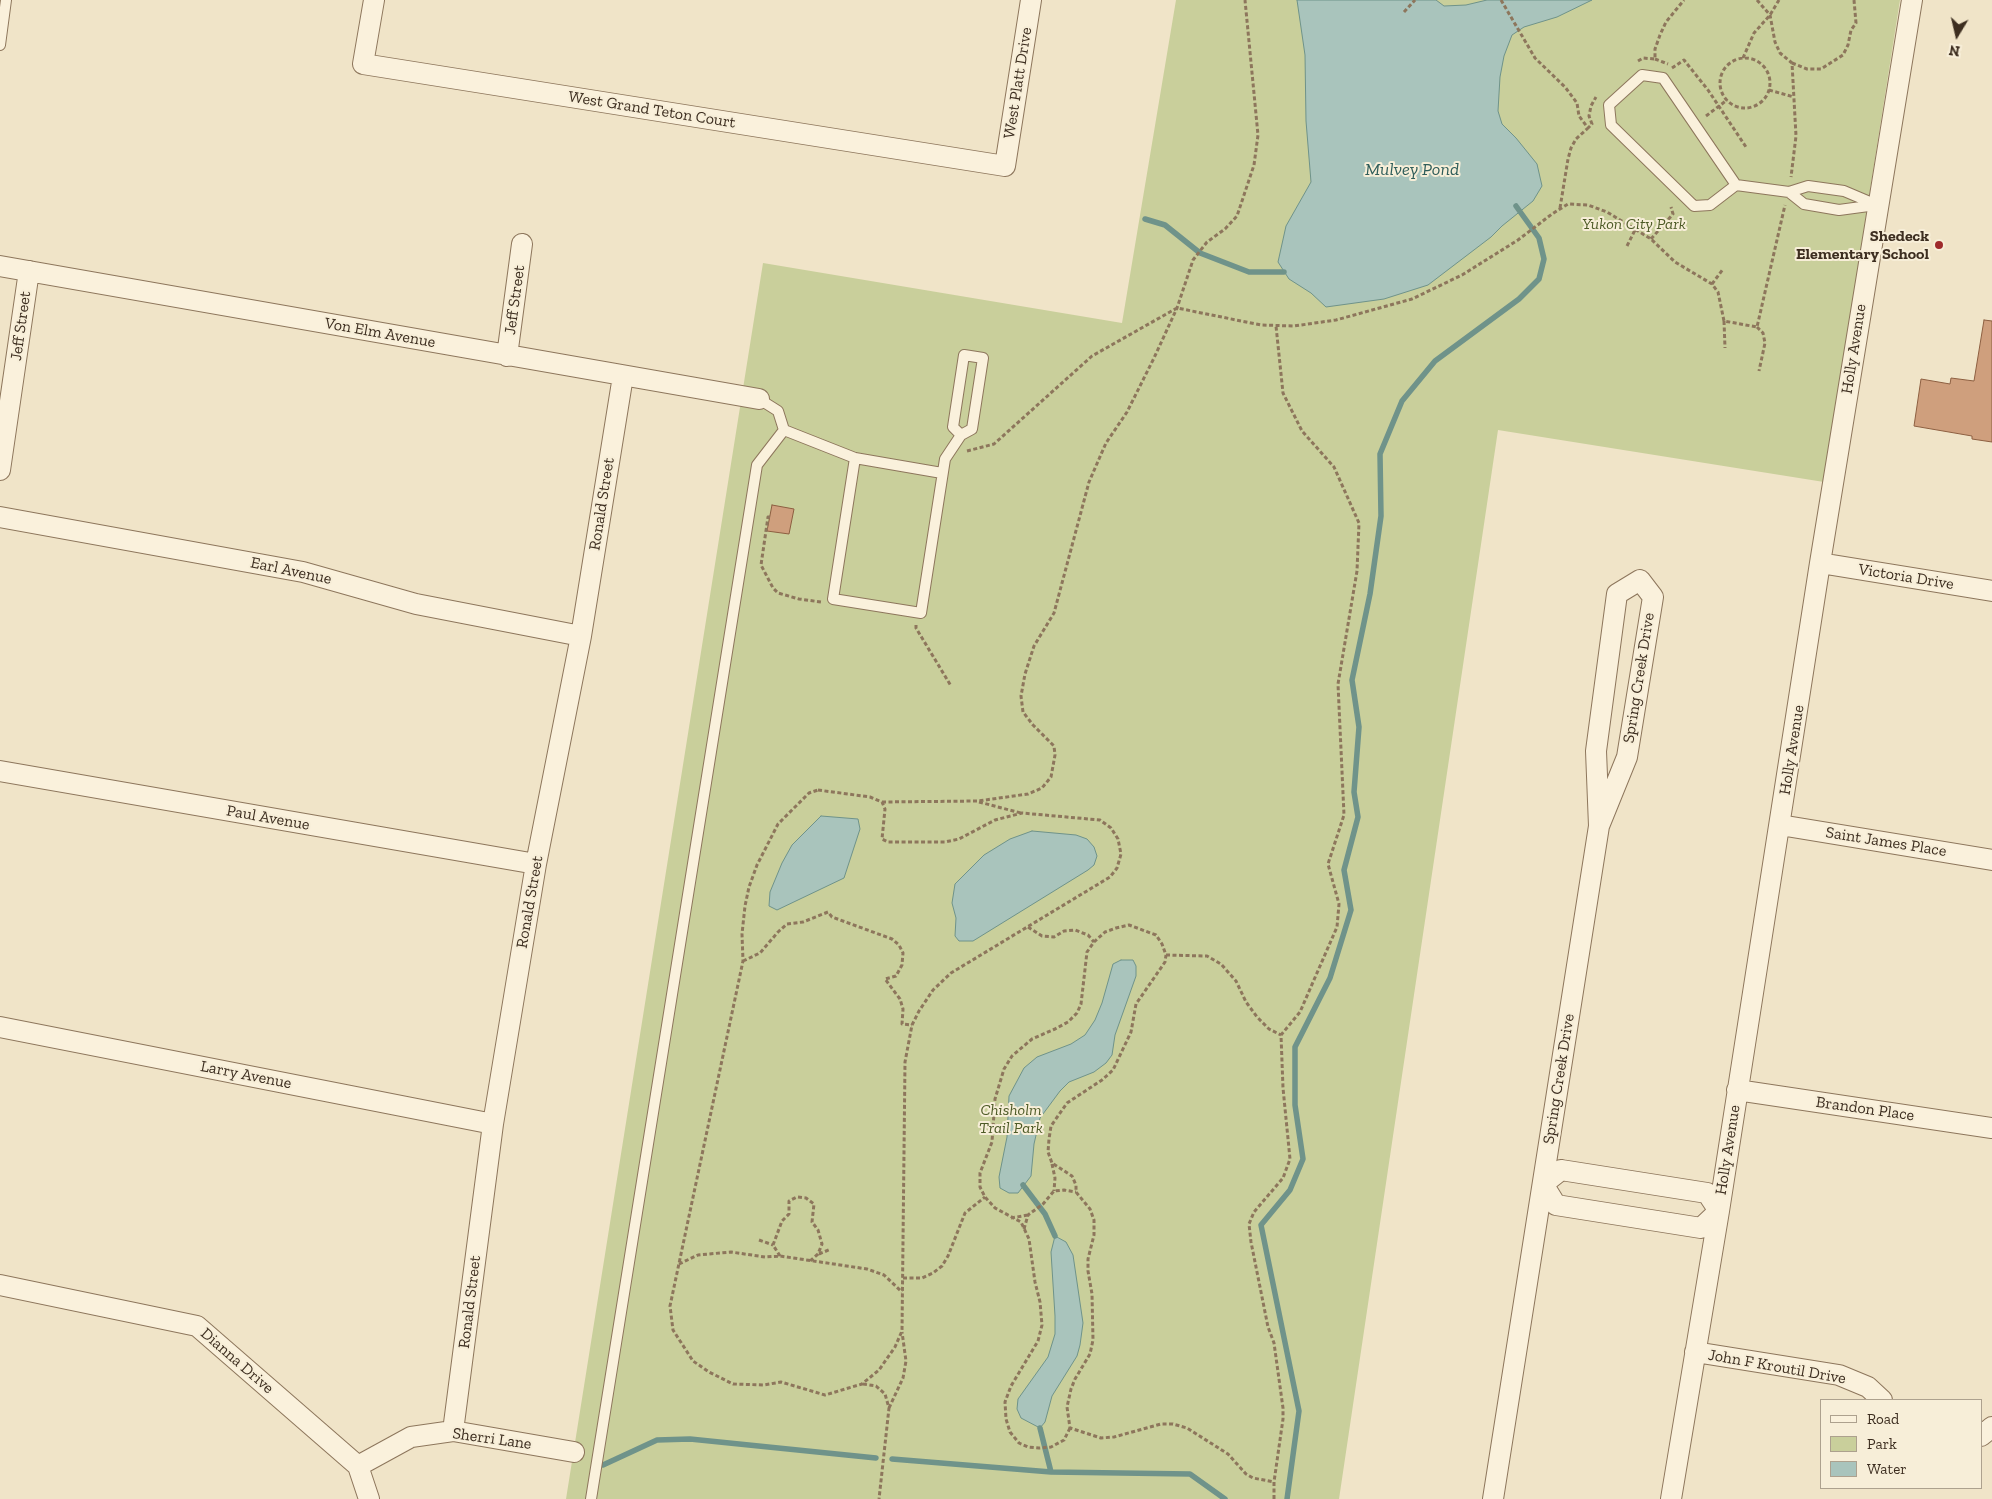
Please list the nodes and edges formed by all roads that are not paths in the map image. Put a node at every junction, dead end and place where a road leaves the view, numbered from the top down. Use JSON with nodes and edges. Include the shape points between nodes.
{"nodes":[{"id":1,"x":6,"y":0,"type":"edge"},
{"id":2,"x":374,"y":0,"type":"edge"},
{"id":3,"x":1031,"y":0,"type":"edge"},
{"id":4,"x":1912,"y":0,"type":"edge"},
{"id":5,"x":0,"y":45,"type":"edge"},
{"id":6,"x":1005,"y":166,"type":"joint"},
{"id":7,"x":1736,"y":185,"type":"junction"},
{"id":8,"x":1789,"y":192,"type":"junction"},
{"id":9,"x":1877,"y":205,"type":"junction"},
{"id":10,"x":522,"y":244,"type":"dead end"},
{"id":11,"x":0,"y":266,"type":"edge"},
{"id":12,"x":29,"y":271,"type":"junction"},
{"id":13,"x":507,"y":356,"type":"junction"},
{"id":14,"x":623,"y":376,"type":"junction"},
{"id":15,"x":759,"y":400,"type":"joint"},
{"id":16,"x":784,"y":430,"type":"junction"},
{"id":17,"x":961,"y":435,"type":"junction"},
{"id":18,"x":855,"y":458,"type":"junction"},
{"id":19,"x":0,"y":470,"type":"edge"},
{"id":20,"x":942,"y":473,"type":"junction"},
{"id":21,"x":0,"y":517,"type":"edge"},
{"id":22,"x":1820,"y":564,"type":"junction"},
{"id":23,"x":1992,"y":591,"type":"edge"},
{"id":24,"x":581,"y":636,"type":"junction"},
{"id":25,"x":0,"y":771,"type":"edge"},
{"id":26,"x":1600,"y":826,"type":"junction"},
{"id":27,"x":1780,"y":826,"type":"junction"},
{"id":28,"x":1992,"y":860,"type":"edge"},
{"id":29,"x":536,"y":864,"type":"junction"},
{"id":30,"x":0,"y":1027,"type":"edge"},
{"id":31,"x":1738,"y":1090,"type":"junction"},
{"id":32,"x":493,"y":1124,"type":"junction"},
{"id":33,"x":1992,"y":1128,"type":"edge"},
{"id":34,"x":1543,"y":1184,"type":"junction"},
{"id":35,"x":1719,"y":1211,"type":"junction"},
{"id":36,"x":0,"y":1285,"type":"edge"},
{"id":37,"x":1695,"y":1352,"type":"junction"},
{"id":38,"x":1881,"y":1399,"type":"edge"},
{"id":39,"x":1992,"y":1427,"type":"edge"},
{"id":40,"x":453,"y":1431,"type":"junction"},
{"id":41,"x":1982,"y":1435,"type":"edge"},
{"id":42,"x":574,"y":1452,"type":"dead end"},
{"id":43,"x":358,"y":1466,"type":"junction"},
{"id":44,"x":370,"y":1499,"type":"edge"},
{"id":45,"x":591,"y":1499,"type":"edge"},
{"id":46,"x":1493,"y":1499,"type":"edge"},
{"id":47,"x":1671,"y":1499,"type":"edge"}],
"edges":[{"from":1,"to":5,"type":"lane"},
{"from":2,"to":6,"type":"street","name":"West Grand Teton Court","via":[[363,64]]},
{"from":3,"to":6,"type":"street","name":"West Platt Drive"},
{"from":4,"to":9,"type":"street","name":"Holly Avenue"},
{"from":7,"to":7,"type":"lane","via":[[1663,78],[1642,75],[1609,104],[1611,125],[1694,206],[1710,205]]},
{"from":7,"to":8,"type":"lane"},
{"from":8,"to":9,"type":"lane","via":[[1808,186],[1844,191]]},
{"from":8,"to":9,"type":"lane","via":[[1804,204],[1839,210]]},
{"from":9,"to":22,"type":"street","name":"Holly Avenue"},
{"from":10,"to":13,"type":"street","name":"Jeff Street"},
{"from":11,"to":12,"type":"street","name":"Von Elm Avenue"},
{"from":12,"to":13,"type":"street","name":"Von Elm Avenue"},
{"from":12,"to":19,"type":"street","name":"Jeff Street"},
{"from":13,"to":14,"type":"street","name":"Von Elm Avenue"},
{"from":14,"to":15,"type":"street","name":"Von Elm Avenue"},
{"from":14,"to":24,"type":"street","name":"Ronald Street"},
{"from":15,"to":16,"type":"lane","via":[[778,411]]},
{"from":16,"to":18,"type":"lane"},
{"from":16,"to":45,"type":"lane","via":[[757,465]]},
{"from":17,"to":17,"type":"lane","via":[[972,429],[983,358],[964,355],[953,427]]},
{"from":17,"to":20,"type":"lane","via":[[944,459]]},
{"from":18,"to":20,"type":"lane"},
{"from":18,"to":20,"type":"lane","via":[[833,599],[921,613]]},
{"from":21,"to":24,"type":"street","name":"Earl Avenue","via":[[303,572],[416,604]]},
{"from":22,"to":23,"type":"street","name":"Victoria Drive"},
{"from":22,"to":27,"type":"street","name":"Holly Avenue"},
{"from":24,"to":29,"type":"street","name":"Ronald Street"},
{"from":25,"to":29,"type":"street","name":"Paul Avenue"},
{"from":26,"to":26,"type":"street","name":"Spring Creek Drive","via":[[1596,751],[1618,594],[1640,580],[1653,597],[1627,756]]},
{"from":26,"to":34,"type":"street","name":"Spring Creek Drive"},
{"from":27,"to":28,"type":"street","name":"Saint James Place"},
{"from":27,"to":31,"type":"street","name":"Holly Avenue"},
{"from":29,"to":32,"type":"street","name":"Ronald Street"},
{"from":30,"to":32,"type":"street","name":"Larry Avenue"},
{"from":31,"to":33,"type":"street","name":"Brandon Place"},
{"from":31,"to":35,"type":"street","name":"Holly Avenue"},
{"from":32,"to":40,"type":"street","name":"Ronald Street"},
{"from":34,"to":35,"type":"street","name":"Spring Creek Drive","via":[[1561,1170],[1707,1193]]},
{"from":34,"to":35,"type":"street","via":[[1556,1205],[1672,1224],[1701,1228]]},
{"from":34,"to":46,"type":"street","name":"Spring Creek Drive"},
{"from":35,"to":37,"type":"street","name":"Holly Avenue"},
{"from":36,"to":43,"type":"street","name":"Dianna Drive","via":[[197,1326]]},
{"from":37,"to":38,"type":"street","name":"John F Kroutil Drive","via":[[1839,1375],[1868,1387]]},
{"from":37,"to":47,"type":"street","name":"Holly Avenue"},
{"from":39,"to":41,"type":"street"},
{"from":40,"to":42,"type":"street","name":"Sherri Lane"},
{"from":40,"to":43,"type":"street","name":"Sherri Lane","via":[[411,1437]]},
{"from":43,"to":44,"type":"street","name":"Dianna Drive"}]}
